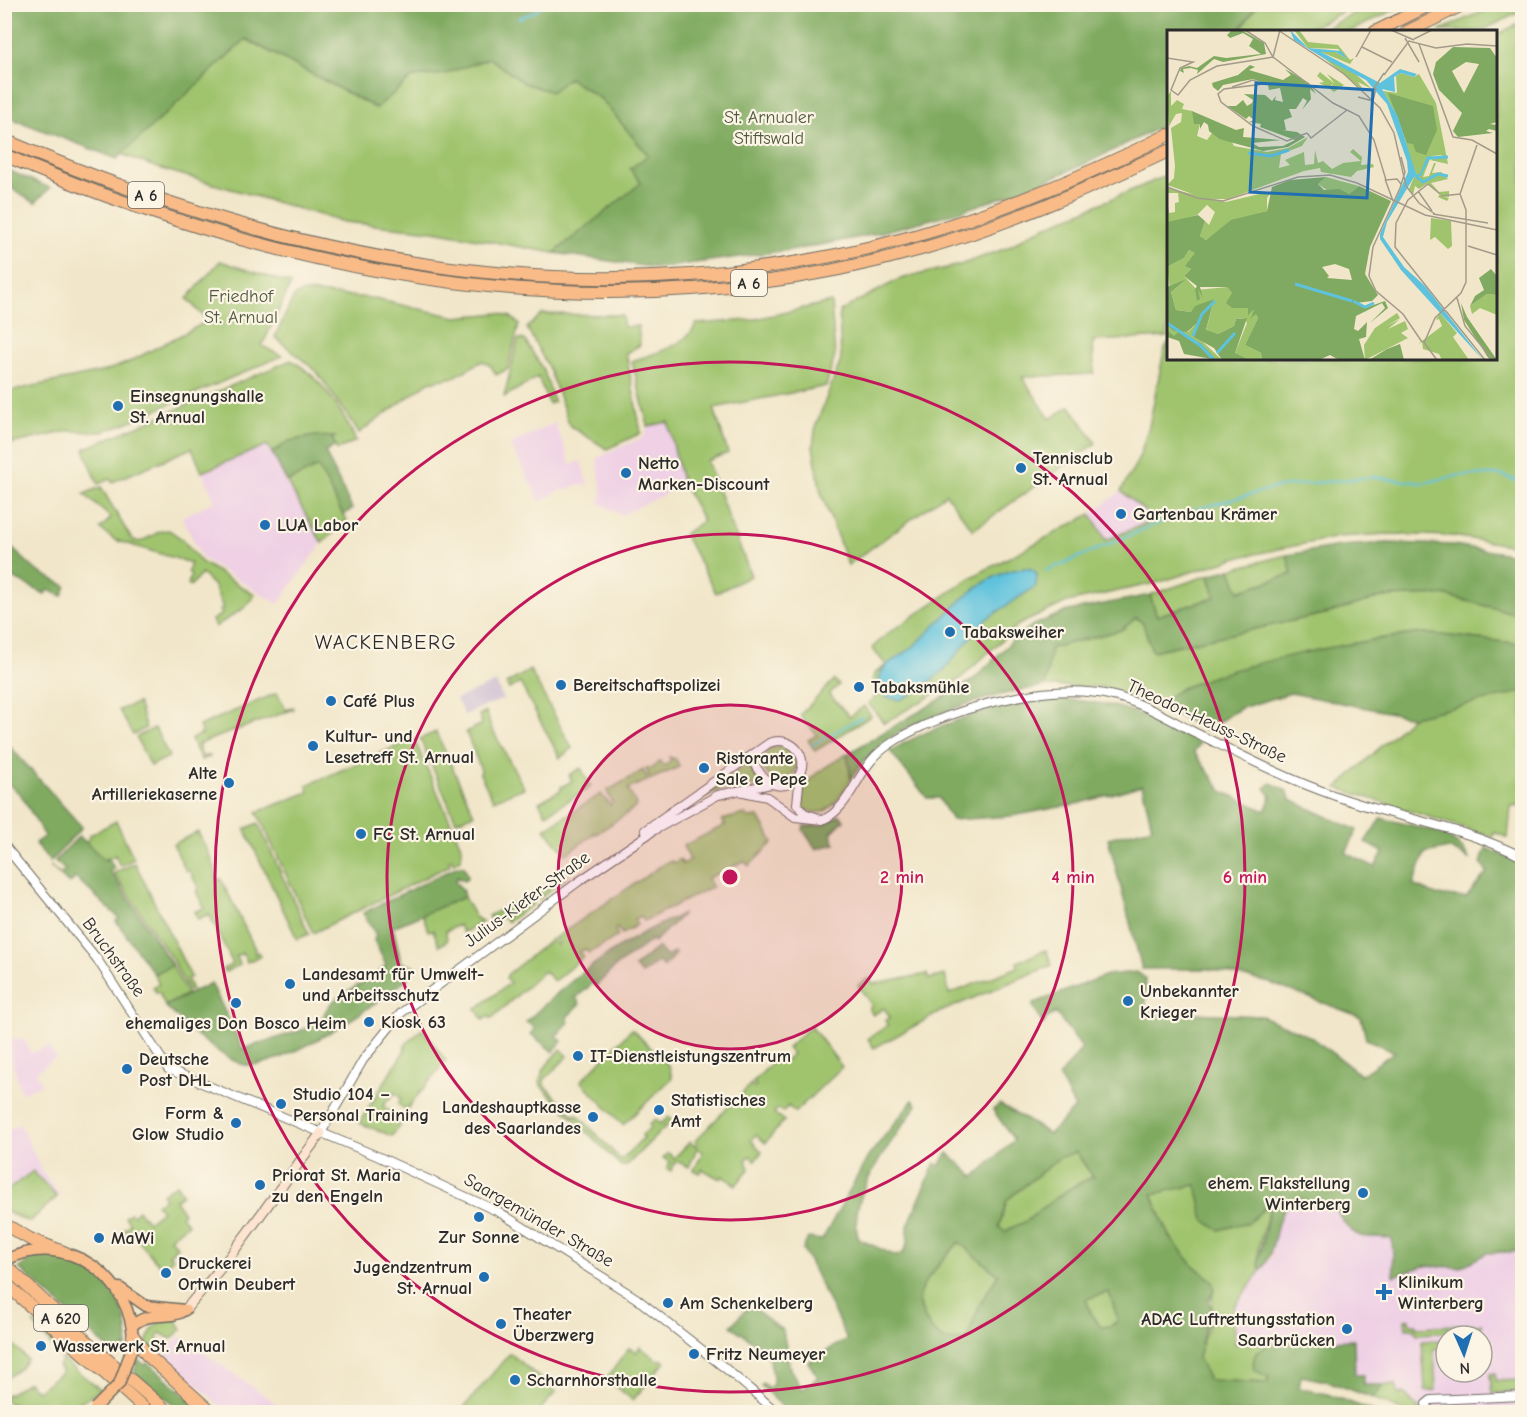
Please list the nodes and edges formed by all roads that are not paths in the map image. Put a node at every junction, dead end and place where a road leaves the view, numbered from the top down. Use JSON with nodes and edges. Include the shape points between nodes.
{"nodes":[{"id":1,"x":1431,"y":4,"type":"edge"},
{"id":2,"x":1458,"y":7,"type":"edge"},
{"id":3,"x":1380,"y":30,"type":"edge"},
{"id":4,"x":1411,"y":30,"type":"edge"},
{"id":5,"x":1167,"y":135,"type":"edge"},
{"id":6,"x":4,"y":140,"type":"edge"},
{"id":7,"x":1167,"y":151,"type":"edge"},
{"id":8,"x":4,"y":155,"type":"edge"},
{"id":9,"x":762,"y":750,"type":"junction"},
{"id":10,"x":750,"y":757,"type":"junction"},
{"id":11,"x":759,"y":772,"type":"junction"},
{"id":12,"x":800,"y":775,"type":"junction"},
{"id":13,"x":772,"y":784,"type":"junction"},
{"id":14,"x":738,"y":791,"type":"junction"},
{"id":15,"x":775,"y":802,"type":"junction"},
{"id":16,"x":834,"y":813,"type":"junction"},
{"id":17,"x":4,"y":845,"type":"edge"},
{"id":18,"x":622,"y":850,"type":"junction"},
{"id":19,"x":1522,"y":857,"type":"edge"},
{"id":20,"x":159,"y":1058,"type":"joint"},
{"id":21,"x":321,"y":1133,"type":"junction"},
{"id":22,"x":4,"y":1224,"type":"edge"},
{"id":23,"x":66,"y":1253,"type":"junction"},
{"id":24,"x":4,"y":1263,"type":"edge"},
{"id":25,"x":4,"y":1282,"type":"edge"},
{"id":26,"x":113,"y":1283,"type":"junction"},
{"id":27,"x":185,"y":1310,"type":"junction"},
{"id":28,"x":132,"y":1331,"type":"junction"},
{"id":29,"x":1522,"y":1396,"type":"edge"},
{"id":30,"x":92,"y":1410,"type":"edge"},
{"id":31,"x":148,"y":1413,"type":"edge"},
{"id":32,"x":168,"y":1413,"type":"edge"},
{"id":33,"x":211,"y":1413,"type":"edge"},
{"id":34,"x":777,"y":1413,"type":"edge"},
{"id":35,"x":1430,"y":1413,"type":"edge"}],
"edges":[{"from":1,"to":3,"type":"highway"},
{"from":2,"to":4,"type":"highway"},
{"from":5,"to":6,"type":"highway","number":"A 6","via":[[1050,189],[954,224],[844,253],[761,268],[635,279],[533,277],[429,266],[311,244],[170,204]]},
{"from":7,"to":8,"type":"highway","number":"A 6","via":[[1056,201],[949,240],[847,267],[774,280],[638,292],[532,291],[408,277],[310,258],[145,210]]},
{"from":9,"to":10,"type":"street","name":"Julius-Kiefer-Straße"},
{"from":9,"to":11,"type":"street"},
{"from":9,"to":12,"type":"street","name":"Julius-Kiefer-Straße","via":[[776,741],[793,745],[802,757]]},
{"from":10,"to":11,"type":"street"},
{"from":10,"to":18,"type":"street","name":"Julius-Kiefer-Straße","via":[[636,836]]},
{"from":11,"to":13,"type":"street"},
{"from":12,"to":13,"type":"street","name":"Julius-Kiefer-Straße","via":[[787,785]]},
{"from":12,"to":16,"type":"street","via":[[796,798],[800,810],[814,817]]},
{"from":13,"to":14,"type":"street","name":"Julius-Kiefer-Straße"},
{"from":13,"to":15,"type":"street"},
{"from":14,"to":15,"type":"street"},
{"from":14,"to":18,"type":"street","name":"Julius-Kiefer-Straße","via":[[702,802]]},
{"from":15,"to":16,"type":"street","via":[[802,819],[822,820]]},
{"from":16,"to":19,"type":"street","name":"Theodor-Heuss-Straße","via":[[878,754],[924,726],[1007,699],[1077,692],[1125,699],[1304,785],[1478,837]]},
{"from":17,"to":20,"type":"street","name":"Bruchstraße","via":[[115,983]]},
{"from":18,"to":21,"type":"street","name":"Julius-Kiefer-Straße","via":[[401,1013],[363,1060]]},
{"from":20,"to":21,"type":"street","name":"Saargemünder Straße","via":[[174,1072]]},
{"from":21,"to":27,"type":"main road","name":"Julius-Kiefer-Straße","via":[[225,1263]]},
{"from":21,"to":34,"type":"street","name":"Saargemünder Straße","via":[[452,1189],[521,1225],[636,1298]]},
{"from":22,"to":23,"type":"highway"},
{"from":23,"to":24,"type":"main road","via":[[29,1252]]},
{"from":23,"to":26,"type":"main road","via":[[97,1267]]},
{"from":24,"to":32,"type":"highway","number":"A 620"},
{"from":25,"to":31,"type":"highway","number":"A 620"},
{"from":26,"to":27,"type":"main road","via":[[141,1304]]},
{"from":26,"to":28,"type":"main road","via":[[126,1303]]},
{"from":27,"to":28,"type":"main road","via":[[176,1316],[144,1317]]},
{"from":28,"to":30,"type":"main road","bridge":true,"via":[[131,1351],[119,1384]]},
{"from":28,"to":33,"type":"highway","via":[[147,1355]]},
{"from":29,"to":35,"type":"street","via":[[1431,1400],[1426,1404]]}]}
